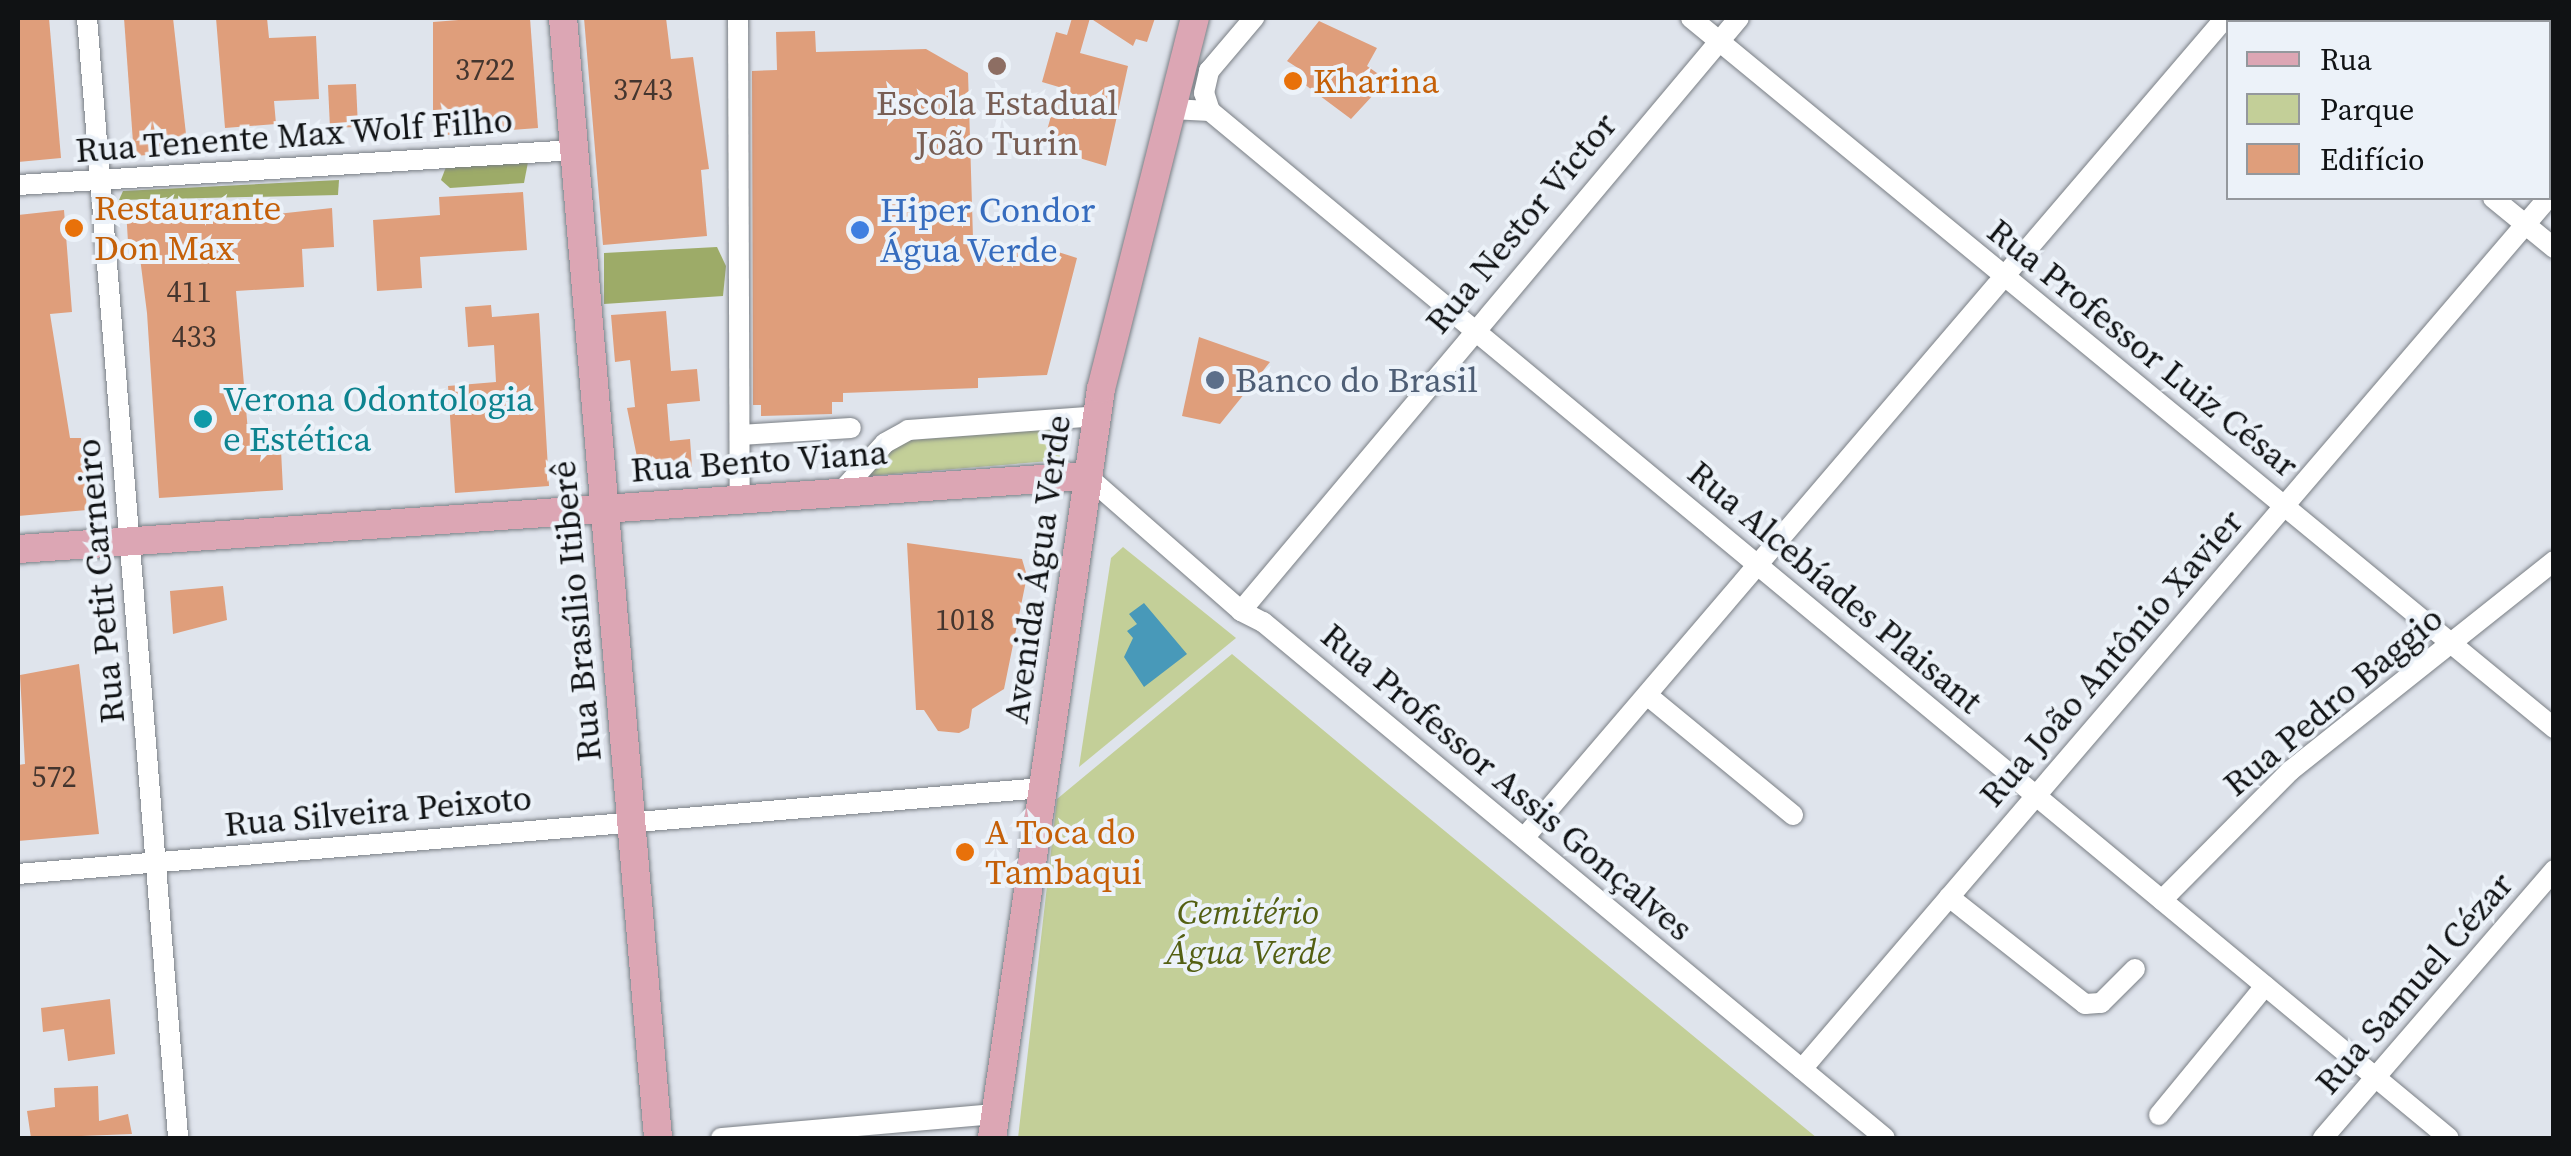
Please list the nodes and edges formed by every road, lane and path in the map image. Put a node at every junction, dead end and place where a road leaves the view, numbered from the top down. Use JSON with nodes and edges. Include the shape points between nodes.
{"nodes":[{"id":1,"x":87,"y":18,"type":"edge"},
{"id":2,"x":562,"y":18,"type":"edge"},
{"id":3,"x":738,"y":18,"type":"edge"},
{"id":4,"x":1196,"y":18,"type":"edge"},
{"id":5,"x":1254,"y":18,"type":"edge"},
{"id":6,"x":1690,"y":18,"type":"edge"},
{"id":7,"x":1739,"y":18,"type":"edge"},
{"id":8,"x":2225,"y":18,"type":"edge"},
{"id":9,"x":1719,"y":41,"type":"junction"},
{"id":10,"x":1171,"y":109,"type":"junction"},
{"id":11,"x":1210,"y":112,"type":"junction"},
{"id":12,"x":574,"y":150,"type":"junction"},
{"id":13,"x":100,"y":180,"type":"junction"},
{"id":14,"x":18,"y":186,"type":"edge"},
{"id":15,"x":2496,"y":200,"type":"edge"},
{"id":16,"x":2545,"y":200,"type":"edge"},
{"id":17,"x":2525,"y":224,"type":"junction"},
{"id":18,"x":2554,"y":248,"type":"edge"},
{"id":19,"x":2004,"y":276,"type":"junction"},
{"id":20,"x":1474,"y":330,"type":"junction"},
{"id":21,"x":1097,"y":416,"type":"junction"},
{"id":22,"x":850,"y":428,"type":"dead end"},
{"id":23,"x":740,"y":435,"type":"junction"},
{"id":24,"x":1088,"y":476,"type":"junction"},
{"id":25,"x":840,"y":493,"type":"junction"},
{"id":26,"x":740,"y":500,"type":"junction"},
{"id":27,"x":2284,"y":506,"type":"junction"},
{"id":28,"x":604,"y":509,"type":"junction"},
{"id":29,"x":130,"y":542,"type":"junction"},
{"id":30,"x":18,"y":549,"type":"edge"},
{"id":31,"x":2554,"y":561,"type":"edge"},
{"id":32,"x":1758,"y":565,"type":"junction"},
{"id":33,"x":1241,"y":611,"type":"junction"},
{"id":34,"x":2452,"y":644,"type":"junction"},
{"id":35,"x":1647,"y":694,"type":"junction"},
{"id":36,"x":2554,"y":728,"type":"edge"},
{"id":37,"x":1042,"y":788,"type":"junction"},
{"id":38,"x":2036,"y":796,"type":"junction"},
{"id":39,"x":1793,"y":815,"type":"dead end"},
{"id":40,"x":632,"y":822,"type":"junction"},
{"id":41,"x":1524,"y":838,"type":"junction"},
{"id":42,"x":156,"y":862,"type":"junction"},
{"id":43,"x":2554,"y":870,"type":"edge"},
{"id":44,"x":18,"y":874,"type":"edge"},
{"id":45,"x":1949,"y":897,"type":"junction"},
{"id":46,"x":2162,"y":900,"type":"junction"},
{"id":47,"x":2136,"y":968,"type":"dead end"},
{"id":48,"x":2265,"y":986,"type":"junction"},
{"id":49,"x":1802,"y":1069,"type":"junction"},
{"id":50,"x":2376,"y":1077,"type":"junction"},
{"id":51,"x":2159,"y":1115,"type":"dead end"},
{"id":52,"x":994,"y":1126,"type":"edge"},
{"id":53,"x":178,"y":1138,"type":"edge"},
{"id":54,"x":658,"y":1138,"type":"edge"},
{"id":55,"x":721,"y":1138,"type":"edge"},
{"id":56,"x":1885,"y":1138,"type":"edge"},
{"id":57,"x":2323,"y":1138,"type":"edge"},
{"id":58,"x":2450,"y":1138,"type":"edge"}],
"edges":[{"from":1,"to":13,"type":"street","name":"Rua Petit Carneiro"},
{"from":2,"to":12,"type":"main road","name":"Rua Brasílio Itiberê"},
{"from":3,"to":23,"type":"street"},
{"from":4,"to":10,"type":"main road","name":"Avenida Água Verde"},
{"from":5,"to":11,"type":"street","via":[[1209,71],[1204,93]]},
{"from":6,"to":9,"type":"street","name":"Rua Professor Luiz César"},
{"from":7,"to":9,"type":"street","name":"Rua Nestor Victor"},
{"from":8,"to":19,"type":"street"},
{"from":9,"to":19,"type":"street","name":"Rua Professor Luiz César"},
{"from":9,"to":20,"type":"street","name":"Rua Nestor Victor"},
{"from":10,"to":11,"type":"street"},
{"from":10,"to":21,"type":"main road","name":"Avenida Água Verde"},
{"from":11,"to":20,"type":"street","name":"Rua Alcebíades Plaisant"},
{"from":12,"to":13,"type":"street","name":"Rua Tenente Max Wolf Filho"},
{"from":12,"to":28,"type":"main road","name":"Rua Brasílio Itiberê"},
{"from":13,"to":14,"type":"street","name":"Rua Tenente Max Wolf Filho"},
{"from":13,"to":29,"type":"street","name":"Rua Petit Carneiro"},
{"from":15,"to":17,"type":"street"},
{"from":16,"to":17,"type":"street","name":"Rua João Antônio Xavier"},
{"from":17,"to":18,"type":"street"},
{"from":17,"to":27,"type":"street","name":"Rua João Antônio Xavier"},
{"from":19,"to":27,"type":"street","name":"Rua Professor Luiz César"},
{"from":19,"to":32,"type":"street"},
{"from":20,"to":32,"type":"street","name":"Rua Alcebíades Plaisant"},
{"from":20,"to":33,"type":"street","name":"Rua Nestor Victor"},
{"from":21,"to":24,"type":"main road","name":"Avenida Água Verde"},
{"from":21,"to":25,"type":"street","via":[[908,430],[885,444]]},
{"from":22,"to":23,"type":"street"},
{"from":23,"to":26,"type":"street"},
{"from":24,"to":25,"type":"main road","name":"Rua Bento Viana"},
{"from":24,"to":33,"type":"street","name":"Rua Professor Assis Gonçalves"},
{"from":24,"to":37,"type":"main road","name":"Avenida Água Verde"},
{"from":25,"to":26,"type":"main road","name":"Rua Bento Viana"},
{"from":26,"to":28,"type":"main road","name":"Rua Bento Viana"},
{"from":27,"to":34,"type":"street","name":"Rua Professor Luiz César"},
{"from":27,"to":38,"type":"street","name":"Rua João Antônio Xavier"},
{"from":28,"to":29,"type":"main road","name":"Rua Bento Viana"},
{"from":28,"to":40,"type":"main road","name":"Rua Brasílio Itiberê"},
{"from":29,"to":30,"type":"main road","name":"Rua Bento Viana"},
{"from":29,"to":42,"type":"street","name":"Rua Petit Carneiro"},
{"from":31,"to":34,"type":"street","name":"Rua Pedro Baggio"},
{"from":32,"to":35,"type":"street"},
{"from":32,"to":38,"type":"street","name":"Rua Alcebíades Plaisant"},
{"from":33,"to":41,"type":"street","name":"Rua Professor Assis Gonçalves"},
{"from":34,"to":36,"type":"street","name":"Rua Professor Luiz César"},
{"from":34,"to":46,"type":"street","name":"Rua Pedro Baggio","via":[[2290,772]]},
{"from":35,"to":39,"type":"street"},
{"from":35,"to":41,"type":"street"},
{"from":37,"to":40,"type":"street","name":"Rua Silveira Peixoto"},
{"from":37,"to":52,"type":"main road","name":"Avenida Água Verde"},
{"from":38,"to":45,"type":"street","name":"Rua João Antônio Xavier"},
{"from":38,"to":46,"type":"street","name":"Rua Alcebíades Plaisant"},
{"from":40,"to":42,"type":"street","name":"Rua Silveira Peixoto"},
{"from":40,"to":54,"type":"main road","name":"Rua Brasílio Itiberê"},
{"from":41,"to":49,"type":"street","name":"Rua Professor Assis Gonçalves"},
{"from":42,"to":44,"type":"street","name":"Rua Silveira Peixoto"},
{"from":42,"to":53,"type":"street","name":"Rua Petit Carneiro"},
{"from":43,"to":50,"type":"street","name":"Rua Samuel Cézar"},
{"from":45,"to":47,"type":"street","via":[[2085,1004],[2102,1004]]},
{"from":45,"to":49,"type":"street","name":"Rua João Antônio Xavier"},
{"from":46,"to":48,"type":"street","name":"Rua Alcebíades Plaisant"},
{"from":48,"to":50,"type":"street","name":"Rua Alcebíades Plaisant"},
{"from":48,"to":51,"type":"street"},
{"from":49,"to":56,"type":"street","name":"Rua Professor Assis Gonçalves"},
{"from":50,"to":57,"type":"street","name":"Rua Samuel Cézar"},
{"from":50,"to":58,"type":"street","name":"Rua Alcebíades Plaisant"},
{"from":52,"to":55,"type":"street"}]}
